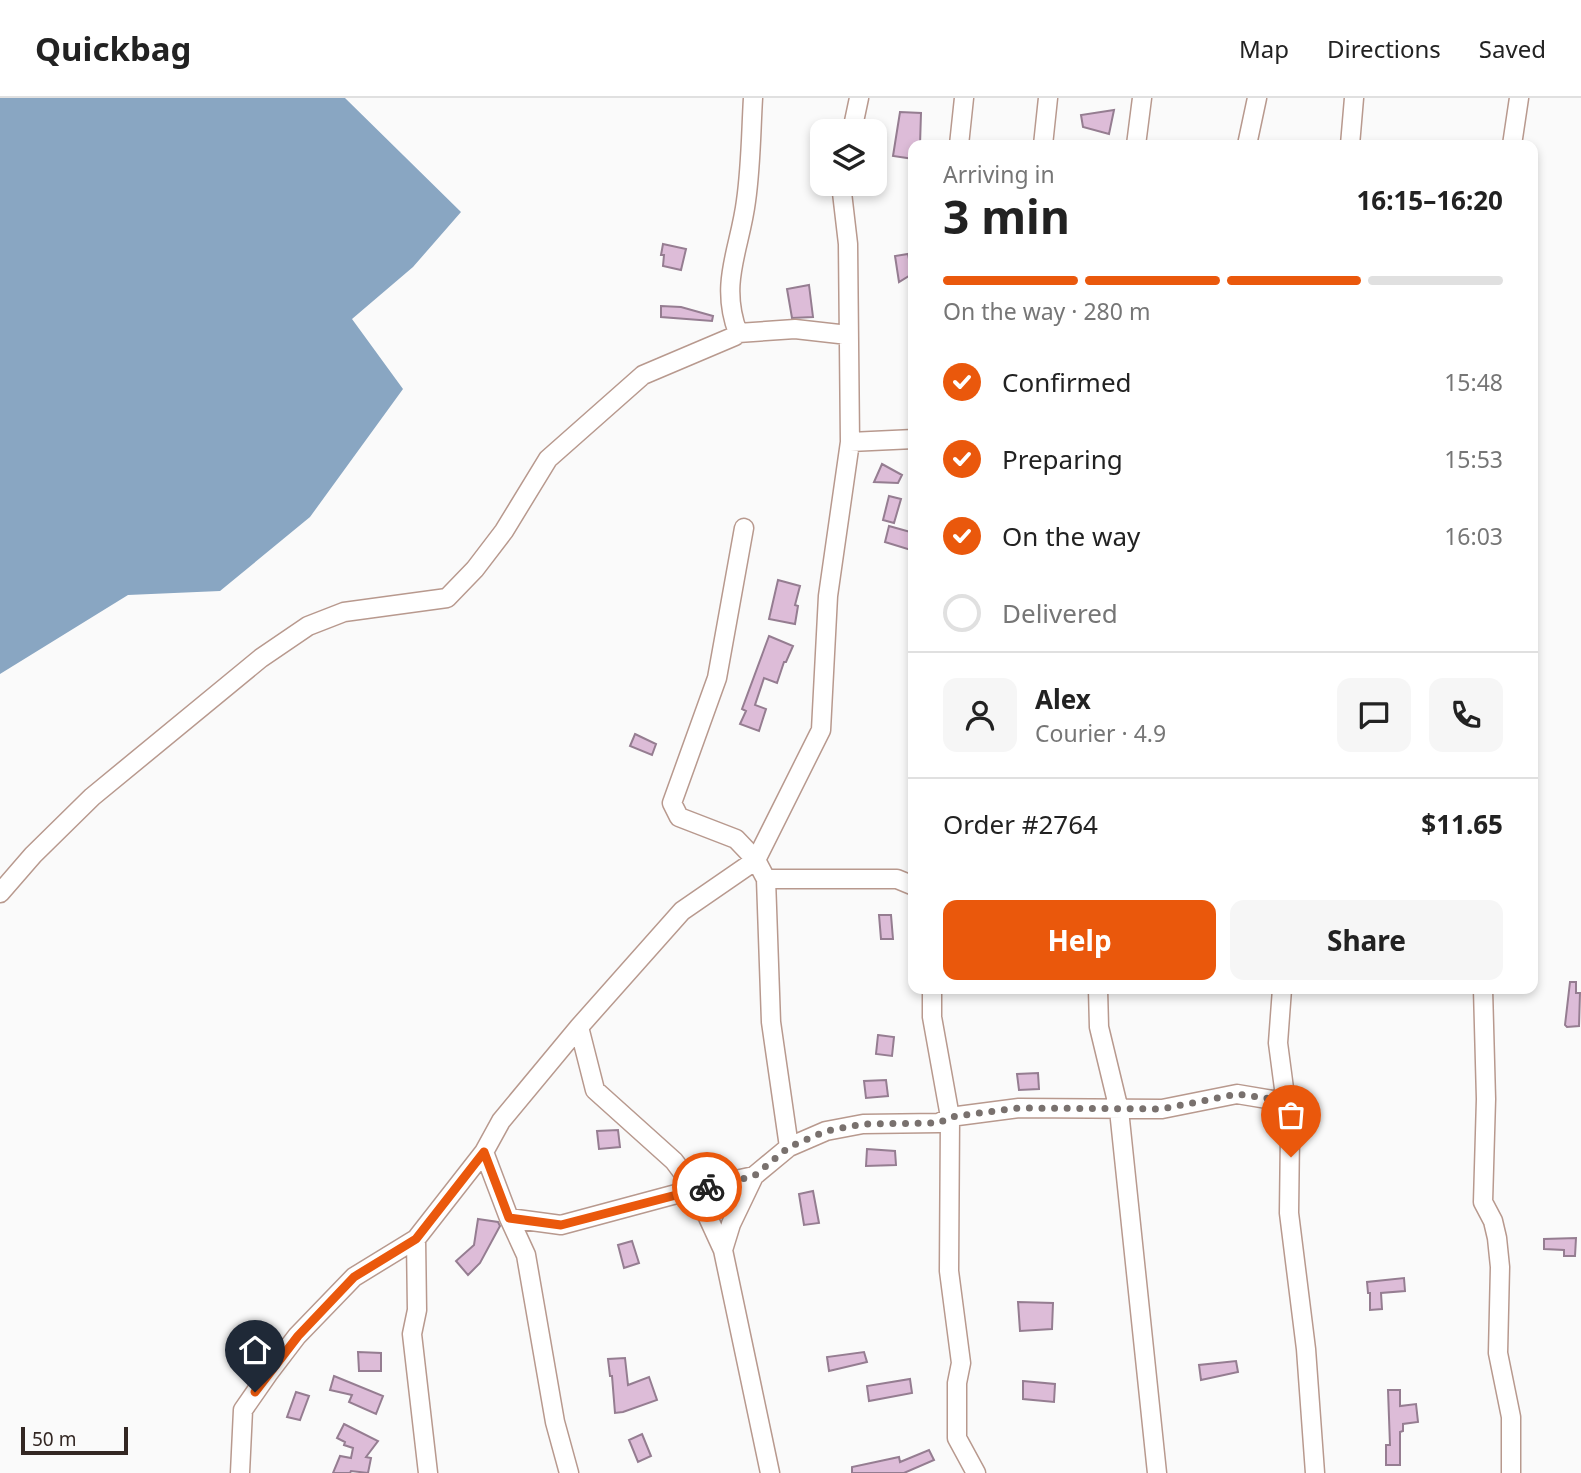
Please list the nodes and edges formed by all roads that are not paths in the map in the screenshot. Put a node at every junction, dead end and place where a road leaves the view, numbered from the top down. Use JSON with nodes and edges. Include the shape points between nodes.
{"nodes":[{"id":1,"x":752,"y":98,"type":"edge"},
{"id":2,"x":859,"y":98,"type":"edge"},
{"id":3,"x":964,"y":98,"type":"edge"},
{"id":4,"x":1048,"y":98,"type":"edge"},
{"id":5,"x":1142,"y":98,"type":"edge"},
{"id":6,"x":1257,"y":98,"type":"edge"},
{"id":7,"x":1354,"y":98,"type":"edge"},
{"id":8,"x":1519,"y":98,"type":"edge"},
{"id":9,"x":855,"y":119,"type":"edge"},
{"id":10,"x":960,"y":140,"type":"edge"},
{"id":11,"x":1044,"y":140,"type":"edge"},
{"id":12,"x":1137,"y":140,"type":"edge"},
{"id":13,"x":1248,"y":140,"type":"edge"},
{"id":14,"x":1350,"y":140,"type":"edge"},
{"id":15,"x":1513,"y":140,"type":"edge"},
{"id":16,"x":842,"y":196,"type":"edge"},
{"id":17,"x":738,"y":332,"type":"junction"},
{"id":18,"x":848,"y":335,"type":"junction"},
{"id":19,"x":908,"y":439,"type":"edge"},
{"id":20,"x":850,"y":442,"type":"junction"},
{"id":21,"x":744,"y":528,"type":"dead end"},
{"id":22,"x":755,"y":860,"type":"junction"},
{"id":23,"x":766,"y":879,"type":"junction"},
{"id":24,"x":908,"y":884,"type":"edge"},
{"id":25,"x":0,"y":893,"type":"edge"},
{"id":26,"x":932,"y":994,"type":"edge"},
{"id":27,"x":1098,"y":994,"type":"edge"},
{"id":28,"x":1282,"y":994,"type":"edge"},
{"id":29,"x":1483,"y":994,"type":"edge"},
{"id":30,"x":579,"y":1027,"type":"junction"},
{"id":31,"x":1285,"y":1101,"type":"junction"},
{"id":32,"x":1119,"y":1110,"type":"junction"},
{"id":33,"x":950,"y":1117,"type":"junction"},
{"id":34,"x":789,"y":1147,"type":"junction"},
{"id":35,"x":484,"y":1152,"type":"junction"},
{"id":36,"x":754,"y":1176,"type":"junction"},
{"id":37,"x":695,"y":1189,"type":"junction"},
{"id":38,"x":509,"y":1218,"type":"junction"},
{"id":39,"x":416,"y":1239,"type":"junction"},
{"id":40,"x":723,"y":1250,"type":"junction"},
{"id":41,"x":240,"y":1473,"type":"edge"},
{"id":42,"x":428,"y":1473,"type":"edge"},
{"id":43,"x":569,"y":1473,"type":"edge"},
{"id":44,"x":770,"y":1473,"type":"edge"},
{"id":45,"x":976,"y":1473,"type":"edge"},
{"id":46,"x":1157,"y":1473,"type":"edge"},
{"id":47,"x":1315,"y":1473,"type":"edge"},
{"id":48,"x":1511,"y":1473,"type":"edge"}],
"edges":[{"from":1,"to":17,"type":"street","via":[[746,203],[730,275],[731,314]]},
{"from":2,"to":9,"type":"street"},
{"from":3,"to":10,"type":"street"},
{"from":4,"to":11,"type":"street"},
{"from":5,"to":12,"type":"street"},
{"from":6,"to":13,"type":"street"},
{"from":7,"to":14,"type":"street"},
{"from":8,"to":15,"type":"street"},
{"from":16,"to":18,"type":"street","via":[[848,244]]},
{"from":17,"to":18,"type":"street","via":[[795,329]]},
{"from":17,"to":25,"type":"street","via":[[643,375],[548,459],[504,531],[447,598],[344,612],[308,626],[261,658],[92,797]]},
{"from":18,"to":20,"type":"street"},
{"from":19,"to":20,"type":"street"},
{"from":20,"to":22,"type":"street","via":[[828,596],[821,730]]},
{"from":21,"to":22,"type":"street","via":[[718,678],[672,803],[678,817],[736,839]]},
{"from":22,"to":23,"type":"street"},
{"from":22,"to":30,"type":"street","via":[[682,911]]},
{"from":23,"to":24,"type":"street","via":[[897,879]]},
{"from":23,"to":34,"type":"street","via":[[771,1022]]},
{"from":26,"to":33,"type":"street"},
{"from":27,"to":32,"type":"street","via":[[1099,1027]]},
{"from":28,"to":31,"type":"street","via":[[1278,1043]]},
{"from":29,"to":48,"type":"street","via":[[1483,1202],[1493,1221],[1500,1266],[1498,1353],[1511,1417]]},
{"from":30,"to":35,"type":"street","via":[[500,1121]]},
{"from":30,"to":37,"type":"street","via":[[595,1090],[674,1161]]},
{"from":31,"to":32,"type":"street","via":[[1237,1094],[1162,1109]]},
{"from":31,"to":47,"type":"street","via":[[1291,1157],[1289,1213]]},
{"from":32,"to":33,"type":"street","via":[[1018,1108]]},
{"from":32,"to":46,"type":"street"},
{"from":33,"to":34,"type":"street","via":[[939,1123],[863,1124],[826,1131]]},
{"from":33,"to":45,"type":"street","via":[[949,1270],[961,1363],[957,1438]]},
{"from":34,"to":36,"type":"street"},
{"from":35,"to":38,"type":"street"},
{"from":35,"to":39,"type":"street"},
{"from":36,"to":37,"type":"street"},
{"from":36,"to":40,"type":"street"},
{"from":37,"to":38,"type":"street","via":[[561,1225]]},
{"from":37,"to":40,"type":"street"},
{"from":38,"to":43,"type":"street","via":[[526,1255],[555,1422]]},
{"from":39,"to":41,"type":"street","via":[[354,1277],[268,1374],[243,1410]]},
{"from":39,"to":42,"type":"street","via":[[412,1334]]},
{"from":40,"to":44,"type":"street"}]}
